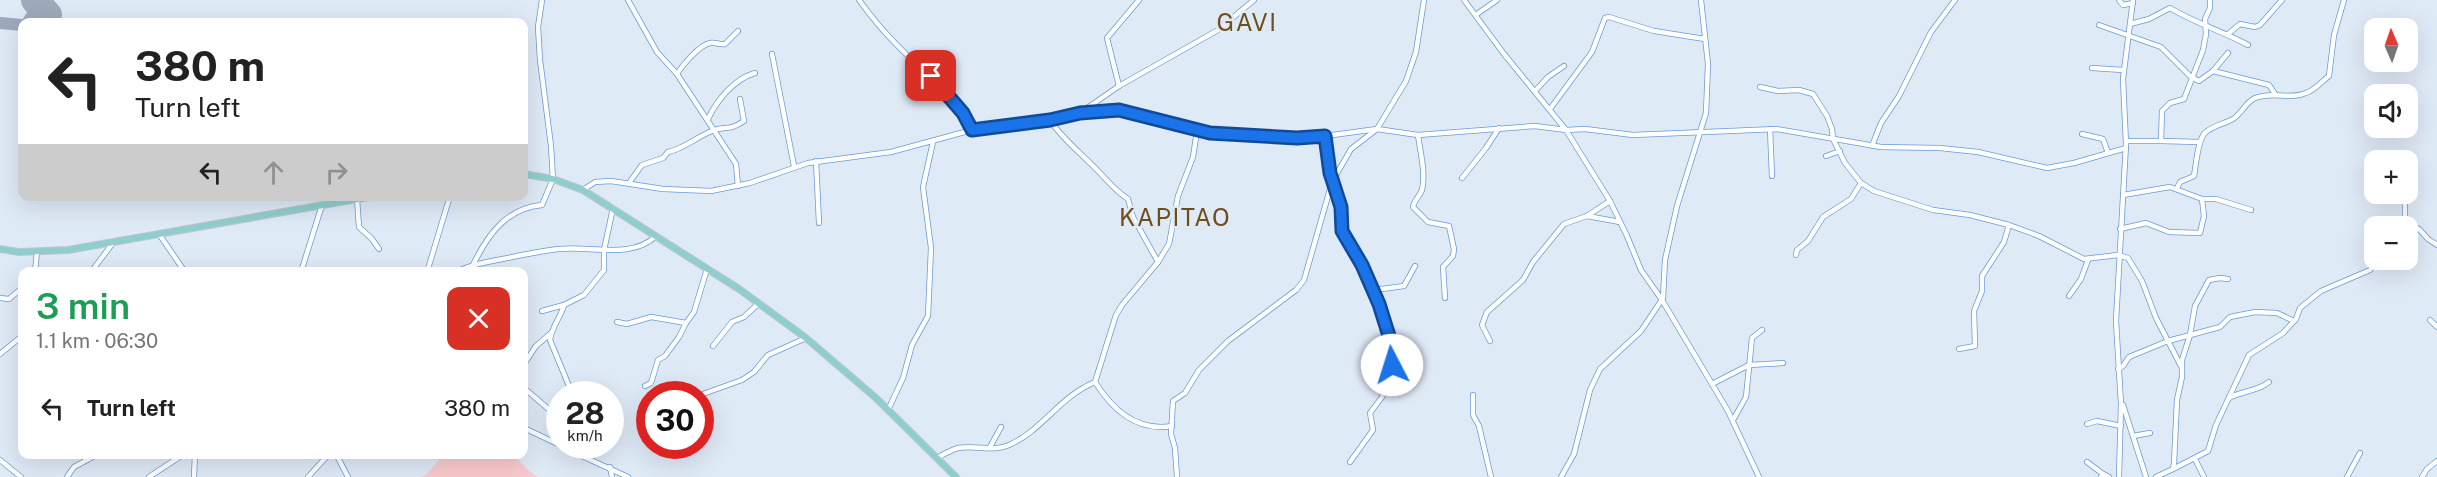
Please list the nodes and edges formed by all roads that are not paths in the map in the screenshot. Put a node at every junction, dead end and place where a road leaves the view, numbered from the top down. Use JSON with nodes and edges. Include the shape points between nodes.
{"nodes":[{"id":1,"x":542,"y":0,"type":"edge"},
{"id":2,"x":628,"y":0,"type":"edge"},
{"id":3,"x":858,"y":0,"type":"edge"},
{"id":4,"x":1139,"y":0,"type":"edge"},
{"id":5,"x":1254,"y":0,"type":"edge"},
{"id":6,"x":1425,"y":0,"type":"edge"},
{"id":7,"x":1464,"y":0,"type":"edge"},
{"id":8,"x":1497,"y":0,"type":"edge"},
{"id":9,"x":1701,"y":0,"type":"edge"},
{"id":10,"x":1955,"y":0,"type":"edge"},
{"id":11,"x":2119,"y":0,"type":"edge"},
{"id":12,"x":2210,"y":0,"type":"edge"},
{"id":13,"x":2282,"y":0,"type":"edge"},
{"id":14,"x":2343,"y":0,"type":"edge"},
{"id":15,"x":2133,"y":1,"type":"edge"},
{"id":16,"x":1477,"y":15,"type":"junction"},
{"id":17,"x":2130,"y":24,"type":"junction"},
{"id":18,"x":2099,"y":25,"type":"dead end"},
{"id":19,"x":2204,"y":26,"type":"junction"},
{"id":20,"x":738,"y":31,"type":"dead end"},
{"id":21,"x":2228,"y":34,"type":"junction"},
{"id":22,"x":2129,"y":35,"type":"junction"},
{"id":23,"x":1705,"y":39,"type":"junction"},
{"id":24,"x":2248,"y":45,"type":"dead end"},
{"id":25,"x":2228,"y":53,"type":"dead end"},
{"id":26,"x":772,"y":54,"type":"dead end"},
{"id":27,"x":1564,"y":66,"type":"dead end"},
{"id":28,"x":2092,"y":68,"type":"dead end"},
{"id":29,"x":2123,"y":69,"type":"junction"},
{"id":30,"x":2213,"y":71,"type":"junction"},
{"id":31,"x":755,"y":73,"type":"dead end"},
{"id":32,"x":676,"y":75,"type":"junction"},
{"id":33,"x":2191,"y":77,"type":"junction"},
{"id":34,"x":1119,"y":86,"type":"junction"},
{"id":35,"x":1760,"y":87,"type":"dead end"},
{"id":36,"x":1536,"y":91,"type":"junction"},
{"id":37,"x":2275,"y":94,"type":"junction"},
{"id":38,"x":740,"y":99,"type":"dead end"},
{"id":39,"x":1550,"y":109,"type":"junction"},
{"id":40,"x":1080,"y":113,"type":"junction"},
{"id":41,"x":708,"y":120,"type":"junction"},
{"id":42,"x":1050,"y":120,"type":"junction"},
{"id":43,"x":1499,"y":128,"type":"junction"},
{"id":44,"x":714,"y":129,"type":"junction"},
{"id":45,"x":1377,"y":129,"type":"junction"},
{"id":46,"x":1770,"y":129,"type":"junction"},
{"id":47,"x":972,"y":130,"type":"junction"},
{"id":48,"x":1197,"y":130,"type":"junction"},
{"id":49,"x":1566,"y":130,"type":"junction"},
{"id":50,"x":1701,"y":133,"type":"junction"},
{"id":51,"x":2082,"y":134,"type":"dead end"},
{"id":52,"x":1418,"y":135,"type":"junction"},
{"id":53,"x":1325,"y":136,"type":"junction"},
{"id":54,"x":1833,"y":139,"type":"junction"},
{"id":55,"x":2126,"y":141,"type":"junction"},
{"id":56,"x":2161,"y":141,"type":"junction"},
{"id":57,"x":933,"y":142,"type":"junction"},
{"id":58,"x":2199,"y":142,"type":"junction"},
{"id":59,"x":1872,"y":146,"type":"junction"},
{"id":60,"x":2126,"y":148,"type":"junction"},
{"id":61,"x":1840,"y":151,"type":"junction"},
{"id":62,"x":2108,"y":153,"type":"junction"},
{"id":63,"x":1826,"y":156,"type":"dead end"},
{"id":64,"x":816,"y":161,"type":"junction"},
{"id":65,"x":794,"y":166,"type":"junction"},
{"id":66,"x":528,"y":175,"type":"edge"},
{"id":67,"x":1772,"y":176,"type":"dead end"},
{"id":68,"x":1462,"y":178,"type":"dead end"},
{"id":69,"x":553,"y":179,"type":"junction"},
{"id":70,"x":1332,"y":182,"type":"junction"},
{"id":71,"x":628,"y":183,"type":"junction"},
{"id":72,"x":1861,"y":183,"type":"junction"},
{"id":73,"x":738,"y":186,"type":"junction"},
{"id":74,"x":2177,"y":188,"type":"junction"},
{"id":75,"x":583,"y":190,"type":"junction"},
{"id":76,"x":2123,"y":195,"type":"junction"},
{"id":77,"x":2202,"y":199,"type":"junction"},
{"id":78,"x":345,"y":201,"type":"edge"},
{"id":79,"x":357,"y":201,"type":"edge"},
{"id":80,"x":448,"y":201,"type":"edge"},
{"id":81,"x":1610,"y":201,"type":"junction"},
{"id":82,"x":322,"y":205,"type":"junction"},
{"id":83,"x":613,"y":208,"type":"junction"},
{"id":84,"x":2251,"y":210,"type":"dead end"},
{"id":85,"x":1587,"y":216,"type":"junction"},
{"id":86,"x":1620,"y":222,"type":"junction"},
{"id":87,"x":819,"y":223,"type":"dead end"},
{"id":88,"x":2009,"y":225,"type":"junction"},
{"id":89,"x":2120,"y":229,"type":"junction"},
{"id":90,"x":2418,"y":229,"type":"edge"},
{"id":91,"x":159,"y":234,"type":"junction"},
{"id":92,"x":656,"y":235,"type":"junction"},
{"id":93,"x":112,"y":243,"type":"junction"},
{"id":94,"x":2437,"y":244,"type":"edge"},
{"id":95,"x":0,"y":249,"type":"edge"},
{"id":96,"x":379,"y":249,"type":"dead end"},
{"id":97,"x":604,"y":250,"type":"junction"},
{"id":98,"x":37,"y":252,"type":"junction"},
{"id":99,"x":1796,"y":255,"type":"dead end"},
{"id":100,"x":2118,"y":255,"type":"junction"},
{"id":101,"x":2088,"y":260,"type":"junction"},
{"id":102,"x":1158,"y":262,"type":"junction"},
{"id":103,"x":473,"y":265,"type":"junction"},
{"id":104,"x":1416,"y":266,"type":"dead end"},
{"id":105,"x":36,"y":267,"type":"edge"},
{"id":106,"x":95,"y":267,"type":"edge"},
{"id":107,"x":182,"y":267,"type":"edge"},
{"id":108,"x":303,"y":267,"type":"edge"},
{"id":109,"x":429,"y":267,"type":"edge"},
{"id":110,"x":468,"y":267,"type":"edge"},
{"id":111,"x":707,"y":269,"type":"junction"},
{"id":112,"x":2370,"y":270,"type":"edge"},
{"id":113,"x":2228,"y":279,"type":"dead end"},
{"id":114,"x":1374,"y":290,"type":"junction"},
{"id":115,"x":18,"y":291,"type":"edge"},
{"id":116,"x":2069,"y":296,"type":"dead end"},
{"id":117,"x":0,"y":298,"type":"edge"},
{"id":118,"x":1445,"y":298,"type":"dead end"},
{"id":119,"x":1662,"y":300,"type":"junction"},
{"id":120,"x":759,"y":303,"type":"junction"},
{"id":121,"x":564,"y":304,"type":"junction"},
{"id":122,"x":542,"y":311,"type":"dead end"},
{"id":123,"x":2430,"y":320,"type":"dead end"},
{"id":124,"x":2295,"y":321,"type":"junction"},
{"id":125,"x":617,"y":322,"type":"dead end"},
{"id":126,"x":686,"y":323,"type":"junction"},
{"id":127,"x":2437,"y":327,"type":"edge"},
{"id":128,"x":1762,"y":330,"type":"dead end"},
{"id":129,"x":551,"y":333,"type":"junction"},
{"id":130,"x":2190,"y":334,"type":"junction"},
{"id":131,"x":806,"y":338,"type":"junction"},
{"id":132,"x":18,"y":339,"type":"edge"},
{"id":133,"x":1490,"y":341,"type":"dead end"},
{"id":134,"x":2168,"y":341,"type":"junction"},
{"id":135,"x":713,"y":346,"type":"dead end"},
{"id":136,"x":1959,"y":349,"type":"dead end"},
{"id":137,"x":0,"y":354,"type":"edge"},
{"id":138,"x":528,"y":358,"type":"edge"},
{"id":139,"x":1783,"y":363,"type":"dead end"},
{"id":140,"x":1749,"y":364,"type":"junction"},
{"id":141,"x":2182,"y":368,"type":"junction"},
{"id":142,"x":2118,"y":369,"type":"junction"},
{"id":143,"x":567,"y":381,"type":"edge"},
{"id":144,"x":652,"y":381,"type":"edge"},
{"id":145,"x":1095,"y":382,"type":"junction"},
{"id":146,"x":2269,"y":382,"type":"dead end"},
{"id":147,"x":1712,"y":384,"type":"junction"},
{"id":148,"x":714,"y":390,"type":"edge"},
{"id":149,"x":528,"y":391,"type":"edge"},
{"id":150,"x":1473,"y":394,"type":"dead end"},
{"id":151,"x":2229,"y":398,"type":"junction"},
{"id":152,"x":2121,"y":399,"type":"junction"},
{"id":153,"x":546,"y":407,"type":"edge"},
{"id":154,"x":888,"y":410,"type":"junction"},
{"id":155,"x":1733,"y":420,"type":"junction"},
{"id":156,"x":2087,"y":424,"type":"dead end"},
{"id":157,"x":1172,"y":426,"type":"junction"},
{"id":158,"x":2121,"y":426,"type":"junction"},
{"id":159,"x":1001,"y":427,"type":"dead end"},
{"id":160,"x":1162,"y":428,"type":"junction"},
{"id":161,"x":528,"y":430,"type":"edge"},
{"id":162,"x":2151,"y":433,"type":"dead end"},
{"id":163,"x":1171,"y":434,"type":"junction"},
{"id":164,"x":2133,"y":436,"type":"junction"},
{"id":165,"x":546,"y":438,"type":"edge"},
{"id":166,"x":990,"y":447,"type":"junction"},
{"id":167,"x":2360,"y":453,"type":"dead end"},
{"id":168,"x":937,"y":458,"type":"junction"},
{"id":169,"x":89,"y":459,"type":"edge"},
{"id":170,"x":177,"y":459,"type":"edge"},
{"id":171,"x":195,"y":459,"type":"edge"},
{"id":172,"x":324,"y":459,"type":"edge"},
{"id":173,"x":339,"y":459,"type":"edge"},
{"id":174,"x":592,"y":459,"type":"edge"},
{"id":175,"x":2195,"y":459,"type":"junction"},
{"id":176,"x":0,"y":460,"type":"edge"},
{"id":177,"x":2437,"y":461,"type":"edge"},
{"id":178,"x":1350,"y":462,"type":"dead end"},
{"id":179,"x":2087,"y":462,"type":"dead end"},
{"id":180,"x":610,"y":467,"type":"junction"},
{"id":181,"x":2173,"y":469,"type":"junction"},
{"id":182,"x":2104,"y":476,"type":"edge"},
{"id":183,"x":21,"y":477,"type":"edge"},
{"id":184,"x":67,"y":477,"type":"edge"},
{"id":185,"x":150,"y":477,"type":"edge"},
{"id":186,"x":194,"y":477,"type":"edge"},
{"id":187,"x":308,"y":477,"type":"edge"},
{"id":188,"x":348,"y":477,"type":"edge"},
{"id":189,"x":612,"y":477,"type":"edge"},
{"id":190,"x":628,"y":477,"type":"edge"},
{"id":191,"x":956,"y":477,"type":"edge"},
{"id":192,"x":1177,"y":477,"type":"edge"},
{"id":193,"x":1491,"y":477,"type":"edge"},
{"id":194,"x":1561,"y":477,"type":"edge"},
{"id":195,"x":1759,"y":477,"type":"edge"},
{"id":196,"x":2119,"y":477,"type":"edge"},
{"id":197,"x":2146,"y":477,"type":"edge"},
{"id":198,"x":2156,"y":477,"type":"edge"},
{"id":199,"x":2204,"y":477,"type":"edge"},
{"id":200,"x":2347,"y":477,"type":"edge"},
{"id":201,"x":2422,"y":477,"type":"edge"}],
"edges":[{"from":1,"to":69,"type":"street","via":[[538,27],[540,60]]},
{"from":2,"to":32,"type":"street","via":[[657,52]]},
{"from":3,"to":47,"type":"street","via":[[895,44],[941,86]]},
{"from":4,"to":34,"type":"street","via":[[1107,38]]},
{"from":5,"to":34,"type":"street","via":[[1218,30]]},
{"from":6,"to":45,"type":"street","via":[[1411,69]]},
{"from":7,"to":16,"type":"street"},
{"from":8,"to":16,"type":"street"},
{"from":9,"to":23,"type":"street"},
{"from":10,"to":59,"type":"street","via":[[1931,33]]},
{"from":11,"to":15,"type":"street","via":[[2123,5]]},
{"from":12,"to":19,"type":"street"},
{"from":13,"to":21,"type":"street","via":[[2260,25],[2240,24]]},
{"from":14,"to":37,"type":"street","via":[[2329,76],[2307,93]]},
{"from":15,"to":17,"type":"street"},
{"from":16,"to":36,"type":"street"},
{"from":17,"to":19,"type":"street","via":[[2149,20],[2170,8]]},
{"from":17,"to":22,"type":"street"},
{"from":18,"to":22,"type":"street"},
{"from":19,"to":21,"type":"street"},
{"from":19,"to":33,"type":"street","via":[[2203,50]]},
{"from":20,"to":32,"type":"street","via":[[725,44],[711,43],[701,48]]},
{"from":21,"to":24,"type":"street"},
{"from":22,"to":29,"type":"street"},
{"from":22,"to":33,"type":"street","via":[[2161,47]]},
{"from":23,"to":39,"type":"street","via":[[1605,18],[1592,52]]},
{"from":23,"to":50,"type":"street","via":[[1708,90]]},
{"from":25,"to":30,"type":"street"},
{"from":26,"to":65,"type":"street"},
{"from":27,"to":36,"type":"street"},
{"from":28,"to":29,"type":"street"},
{"from":29,"to":55,"type":"street"},
{"from":30,"to":33,"type":"street","via":[[2199,81]]},
{"from":30,"to":37,"type":"street","via":[[2269,85]]},
{"from":31,"to":41,"type":"street","via":[[742,77],[716,103]]},
{"from":32,"to":41,"type":"street"},
{"from":33,"to":56,"type":"street","via":[[2182,100],[2170,102],[2162,111]]},
{"from":34,"to":40,"type":"street"},
{"from":35,"to":54,"type":"street","via":[[1813,94],[1827,116]]},
{"from":36,"to":39,"type":"street"},
{"from":37,"to":58,"type":"street","via":[[2247,103],[2238,116],[2207,130]]},
{"from":38,"to":44,"type":"street","via":[[744,121],[732,128]]},
{"from":39,"to":49,"type":"street"},
{"from":40,"to":42,"type":"street"},
{"from":40,"to":48,"type":"street","via":[[1119,110]]},
{"from":41,"to":44,"type":"street"},
{"from":42,"to":47,"type":"street"},
{"from":42,"to":102,"type":"street","via":[[1112,188],[1128,199],[1133,217]]},
{"from":43,"to":49,"type":"street","via":[[1535,126]]},
{"from":43,"to":52,"type":"street"},
{"from":43,"to":68,"type":"street"},
{"from":44,"to":71,"type":"street","via":[[663,158],[642,165]]},
{"from":44,"to":73,"type":"street","via":[[736,164]]},
{"from":45,"to":52,"type":"street"},
{"from":45,"to":53,"type":"street"},
{"from":45,"to":70,"type":"street","via":[[1351,150]]},
{"from":46,"to":50,"type":"street"},
{"from":46,"to":54,"type":"street"},
{"from":46,"to":67,"type":"street"},
{"from":47,"to":57,"type":"street"},
{"from":48,"to":53,"type":"street","via":[[1297,138]]},
{"from":48,"to":102,"type":"street","via":[[1169,244]]},
{"from":49,"to":50,"type":"street","via":[[1633,135]]},
{"from":49,"to":81,"type":"street"},
{"from":50,"to":119,"type":"street","via":[[1677,206],[1665,260]]},
{"from":51,"to":62,"type":"street","via":[[2103,139]]},
{"from":52,"to":118,"type":"street","via":[[1422,191],[1413,207],[1428,222],[1449,226],[1454,240],[1453,256],[1443,267]]},
{"from":53,"to":70,"type":"street"},
{"from":54,"to":59,"type":"street"},
{"from":54,"to":61,"type":"street"},
{"from":55,"to":56,"type":"street"},
{"from":55,"to":60,"type":"street"},
{"from":56,"to":58,"type":"street"},
{"from":57,"to":64,"type":"street","via":[[891,152]]},
{"from":57,"to":154,"type":"street","via":[[923,187],[931,248],[927,316]]},
{"from":58,"to":74,"type":"street","via":[[2194,176],[2180,182]]},
{"from":59,"to":62,"type":"street","via":[[1994,154],[2047,168]]},
{"from":60,"to":62,"type":"street"},
{"from":60,"to":76,"type":"street"},
{"from":61,"to":63,"type":"street"},
{"from":61,"to":72,"type":"street"},
{"from":64,"to":65,"type":"street"},
{"from":64,"to":87,"type":"street"},
{"from":65,"to":73,"type":"street"},
{"from":66,"to":69,"type":"main road"},
{"from":69,"to":75,"type":"main road"},
{"from":69,"to":103,"type":"street","via":[[542,205],[532,206],[500,223]]},
{"from":70,"to":114,"type":"street","via":[[1341,207],[1342,231]]},
{"from":70,"to":157,"type":"street","via":[[1304,280],[1228,341],[1199,370],[1185,393],[1173,401]]},
{"from":71,"to":73,"type":"street","via":[[711,191]]},
{"from":71,"to":75,"type":"street","via":[[595,182]]},
{"from":72,"to":88,"type":"street","via":[[1874,192],[1933,210]]},
{"from":72,"to":99,"type":"street","via":[[1851,199],[1823,217]]},
{"from":74,"to":76,"type":"street"},
{"from":74,"to":77,"type":"street"},
{"from":75,"to":83,"type":"main road"},
{"from":76,"to":89,"type":"street"},
{"from":77,"to":84,"type":"street"},
{"from":77,"to":89,"type":"street","via":[[2200,233],[2169,232],[2146,223]]},
{"from":78,"to":82,"type":"main road"},
{"from":79,"to":96,"type":"street","via":[[359,227]]},
{"from":80,"to":109,"type":"street"},
{"from":81,"to":85,"type":"street"},
{"from":81,"to":86,"type":"street"},
{"from":82,"to":91,"type":"main road"},
{"from":82,"to":108,"type":"street"},
{"from":83,"to":92,"type":"main road"},
{"from":83,"to":97,"type":"street"},
{"from":85,"to":86,"type":"street"},
{"from":85,"to":133,"type":"street","via":[[1564,224],[1523,280],[1487,312],[1482,325]]},
{"from":86,"to":119,"type":"street","via":[[1641,270]]},
{"from":88,"to":101,"type":"street"},
{"from":88,"to":136,"type":"street","via":[[2004,242],[1982,276],[1982,291],[1974,311],[1975,346]]},
{"from":89,"to":100,"type":"street"},
{"from":90,"to":94,"type":"street"},
{"from":91,"to":93,"type":"main road"},
{"from":91,"to":107,"type":"street"},
{"from":92,"to":97,"type":"street","via":[[636,248]]},
{"from":92,"to":111,"type":"main road"},
{"from":93,"to":98,"type":"main road"},
{"from":93,"to":106,"type":"street"},
{"from":95,"to":98,"type":"main road"},
{"from":97,"to":103,"type":"street","via":[[560,248]]},
{"from":97,"to":121,"type":"street","via":[[604,270],[586,293]]},
{"from":98,"to":105,"type":"street"},
{"from":100,"to":101,"type":"street"},
{"from":100,"to":134,"type":"street","via":[[2130,259]]},
{"from":100,"to":142,"type":"street"},
{"from":101,"to":116,"type":"street"},
{"from":102,"to":145,"type":"street","via":[[1116,315]]},
{"from":103,"to":110,"type":"street"},
{"from":104,"to":114,"type":"street","via":[[1404,286]]},
{"from":111,"to":120,"type":"main road"},
{"from":111,"to":126,"type":"street","via":[[694,312]]},
{"from":112,"to":124,"type":"street","via":[[2321,291],[2300,308]]},
{"from":113,"to":130,"type":"street","via":[[2209,280],[2195,306]]},
{"from":114,"to":178,"type":"street","via":[[1390,339],[1392,365],[1386,389],[1370,413],[1373,430]]},
{"from":115,"to":117,"type":"street","via":[[9,299]]},
{"from":119,"to":147,"type":"street"},
{"from":119,"to":194,"type":"street","via":[[1641,331],[1600,369],[1590,390],[1574,454]]},
{"from":120,"to":131,"type":"main road"},
{"from":120,"to":135,"type":"street","via":[[732,322]]},
{"from":121,"to":122,"type":"street"},
{"from":121,"to":129,"type":"street"},
{"from":123,"to":127,"type":"street"},
{"from":124,"to":130,"type":"street","via":[[2280,313],[2255,312],[2230,317],[2220,327]]},
{"from":124,"to":151,"type":"street","via":[[2249,355]]},
{"from":125,"to":126,"type":"street","via":[[627,324],[651,317]]},
{"from":126,"to":144,"type":"street","via":[[658,360]]},
{"from":128,"to":140,"type":"street","via":[[1752,338]]},
{"from":129,"to":138,"type":"street"},
{"from":129,"to":143,"type":"street","via":[[552,348]]},
{"from":130,"to":134,"type":"street"},
{"from":130,"to":141,"type":"street"},
{"from":131,"to":148,"type":"street","via":[[768,355],[742,380]]},
{"from":131,"to":154,"type":"main road"},
{"from":132,"to":137,"type":"street"},
{"from":134,"to":141,"type":"street"},
{"from":134,"to":142,"type":"street","via":[[2129,357]]},
{"from":139,"to":140,"type":"street"},
{"from":140,"to":147,"type":"street"},
{"from":140,"to":155,"type":"street","via":[[1746,397]]},
{"from":141,"to":181,"type":"street"},
{"from":142,"to":152,"type":"street"},
{"from":145,"to":160,"type":"street","via":[[1128,419]]},
{"from":145,"to":166,"type":"street","via":[[1056,407],[1030,433],[1009,446]]},
{"from":146,"to":151,"type":"street"},
{"from":147,"to":155,"type":"street"},
{"from":149,"to":153,"type":"street"},
{"from":150,"to":193,"type":"street","via":[[1473,415]]},
{"from":151,"to":175,"type":"street","via":[[2208,452]]},
{"from":152,"to":158,"type":"street"},
{"from":152,"to":164,"type":"street"},
{"from":154,"to":168,"type":"main road"},
{"from":155,"to":195,"type":"street"},
{"from":156,"to":158,"type":"street","via":[[2097,421]]},
{"from":157,"to":160,"type":"street"},
{"from":157,"to":163,"type":"street"},
{"from":158,"to":196,"type":"street"},
{"from":159,"to":166,"type":"street"},
{"from":160,"to":163,"type":"street"},
{"from":161,"to":165,"type":"street"},
{"from":162,"to":164,"type":"street"},
{"from":163,"to":192,"type":"street"},
{"from":164,"to":197,"type":"street"},
{"from":166,"to":168,"type":"street","via":[[959,448]]},
{"from":167,"to":200,"type":"street"},
{"from":168,"to":191,"type":"main road"},
{"from":169,"to":184,"type":"street","via":[[74,467]]},
{"from":170,"to":185,"type":"street"},
{"from":171,"to":186,"type":"street"},
{"from":172,"to":187,"type":"street"},
{"from":173,"to":188,"type":"street"},
{"from":174,"to":180,"type":"street"},
{"from":175,"to":181,"type":"street"},
{"from":175,"to":199,"type":"street"},
{"from":176,"to":183,"type":"street"},
{"from":177,"to":201,"type":"street"},
{"from":179,"to":182,"type":"street"},
{"from":180,"to":189,"type":"street"},
{"from":180,"to":190,"type":"street"},
{"from":181,"to":198,"type":"street"}]}
